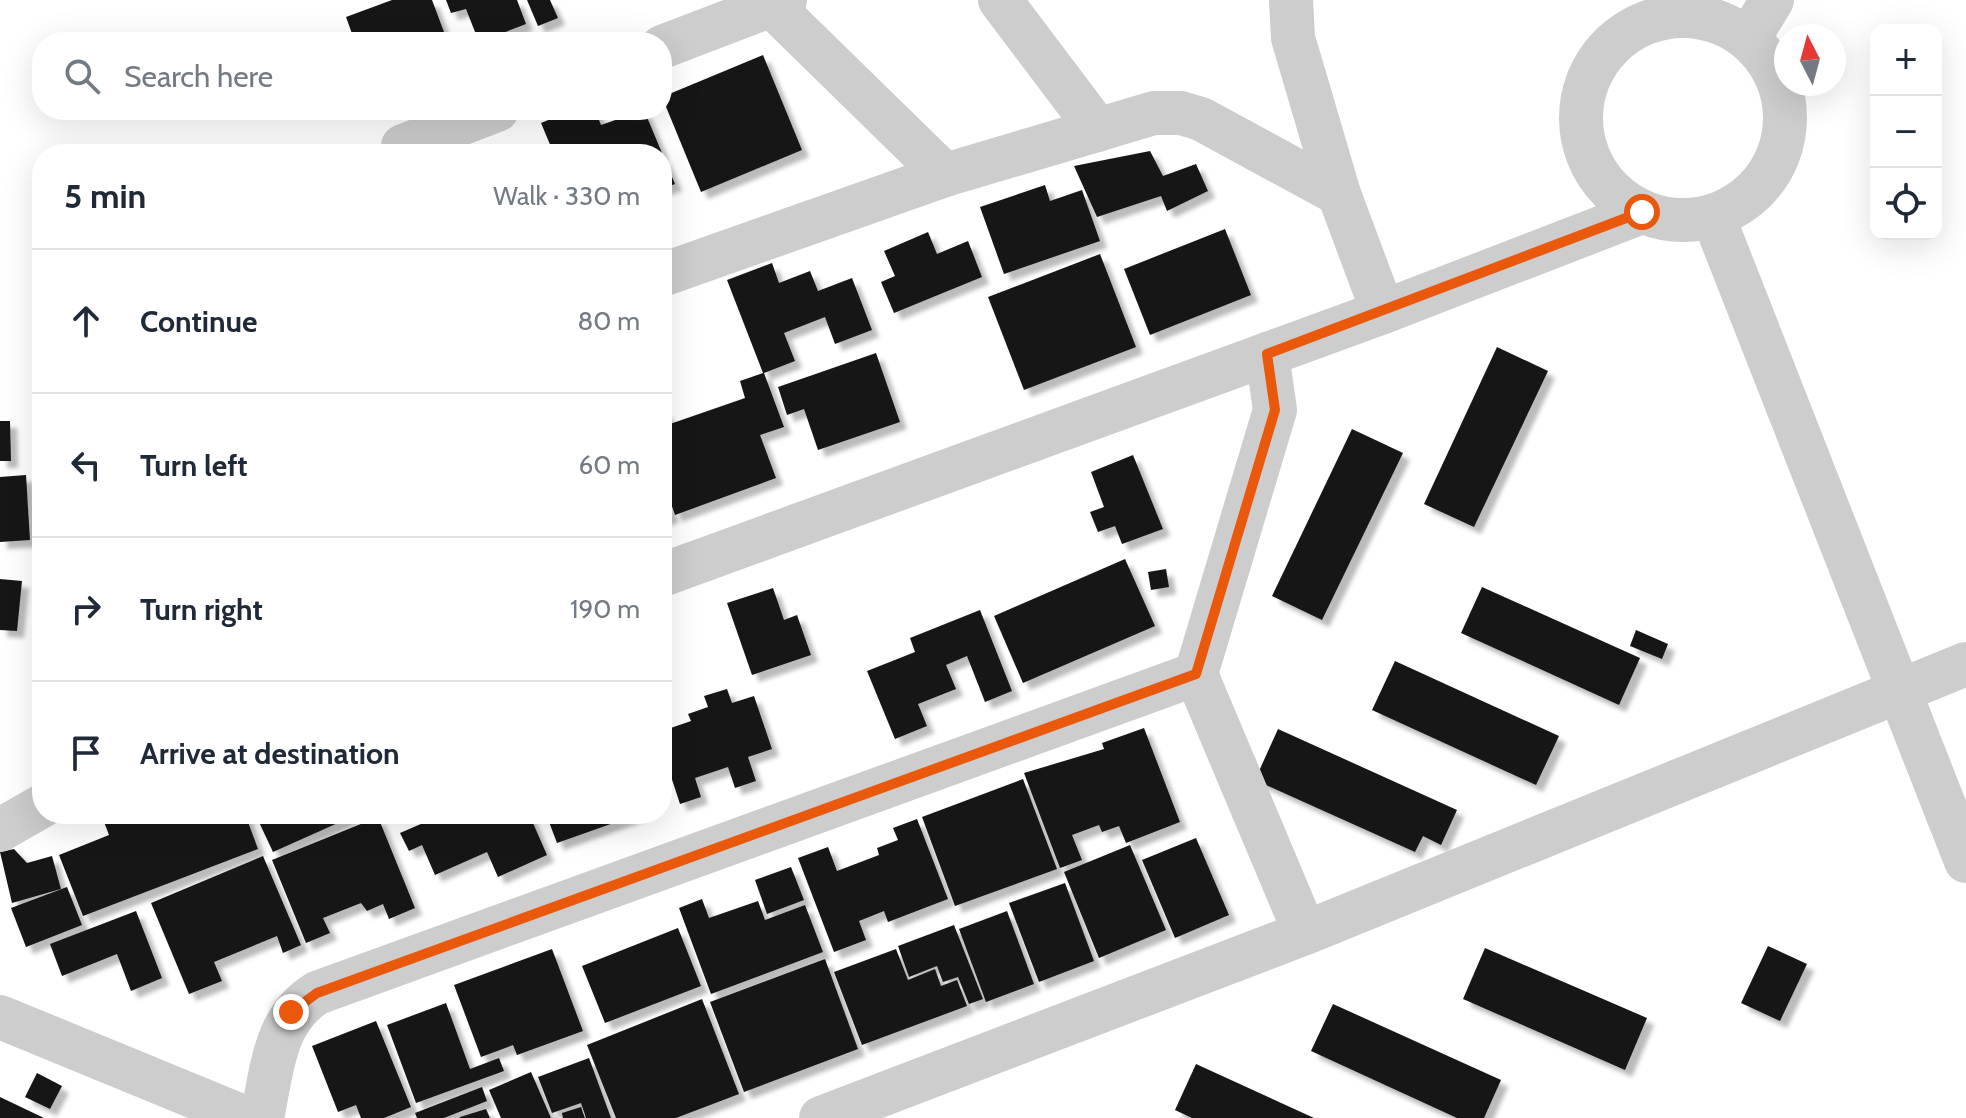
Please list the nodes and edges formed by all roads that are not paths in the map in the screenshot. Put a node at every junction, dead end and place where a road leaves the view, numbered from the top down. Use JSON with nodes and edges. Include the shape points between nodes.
{"nodes":[{"id":1,"x":1000,"y":0,"type":"edge"},
{"id":2,"x":1291,"y":0,"type":"edge"},
{"id":3,"x":1772,"y":0,"type":"edge"},
{"id":4,"x":773,"y":2,"type":"edge"},
{"id":5,"x":1647,"y":10,"type":"edge"},
{"id":6,"x":1729,"y":19,"type":"edge"},
{"id":7,"x":672,"y":43,"type":"edge"},
{"id":8,"x":471,"y":120,"type":"edge"},
{"id":9,"x":1098,"y":130,"type":"junction"},
{"id":10,"x":408,"y":144,"type":"edge"},
{"id":11,"x":945,"y":175,"type":"junction"},
{"id":12,"x":1339,"y":194,"type":"junction"},
{"id":13,"x":1642,"y":212,"type":"junction"},
{"id":14,"x":1713,"y":216,"type":"junction"},
{"id":15,"x":672,"y":271,"type":"edge"},
{"id":16,"x":1383,"y":312,"type":"junction"},
{"id":17,"x":1267,"y":354,"type":"junction"},
{"id":18,"x":672,"y":571,"type":"edge"},
{"id":19,"x":1966,"y":664,"type":"edge"},
{"id":20,"x":1196,"y":674,"type":"junction"},
{"id":21,"x":1898,"y":693,"type":"junction"},
{"id":22,"x":32,"y":812,"type":"edge"},
{"id":23,"x":0,"y":830,"type":"edge"},
{"id":24,"x":1966,"y":861,"type":"edge"},
{"id":25,"x":1305,"y":933,"type":"junction"},
{"id":26,"x":0,"y":1017,"type":"edge"},
{"id":27,"x":246,"y":1118,"type":"edge"},
{"id":28,"x":262,"y":1118,"type":"edge"},
{"id":29,"x":821,"y":1118,"type":"edge"}],
"edges":[{"from":1,"to":9,"type":"street"},
{"from":2,"to":12,"type":"street","via":[[1293,38]]},
{"from":3,"to":6,"type":"street"},
{"from":4,"to":7,"type":"street"},
{"from":4,"to":11,"type":"street"},
{"from":5,"to":6,"type":"street"},
{"from":5,"to":13,"type":"street","via":[[1601,56],[1586,83],[1580,114],[1584,144],[1596,172],[1616,196]]},
{"from":6,"to":14,"type":"street","via":[[1773,66],[1786,101],[1785,138],[1771,172],[1747,199]]},
{"from":8,"to":10,"type":"street"},
{"from":9,"to":11,"type":"street"},
{"from":9,"to":12,"type":"street","via":[[1154,113],[1181,113]]},
{"from":11,"to":15,"type":"street"},
{"from":12,"to":16,"type":"street"},
{"from":13,"to":14,"type":"street","via":[[1666,219]]},
{"from":13,"to":16,"type":"street"},
{"from":14,"to":21,"type":"street"},
{"from":16,"to":17,"type":"street"},
{"from":17,"to":18,"type":"street"},
{"from":17,"to":20,"type":"street","via":[[1275,410]]},
{"from":19,"to":21,"type":"street"},
{"from":20,"to":25,"type":"street"},
{"from":20,"to":28,"type":"street","via":[[317,993],[284,1024]]},
{"from":21,"to":24,"type":"street"},
{"from":21,"to":25,"type":"street"},
{"from":22,"to":23,"type":"street"},
{"from":25,"to":29,"type":"street"},
{"from":26,"to":27,"type":"street"}]}
